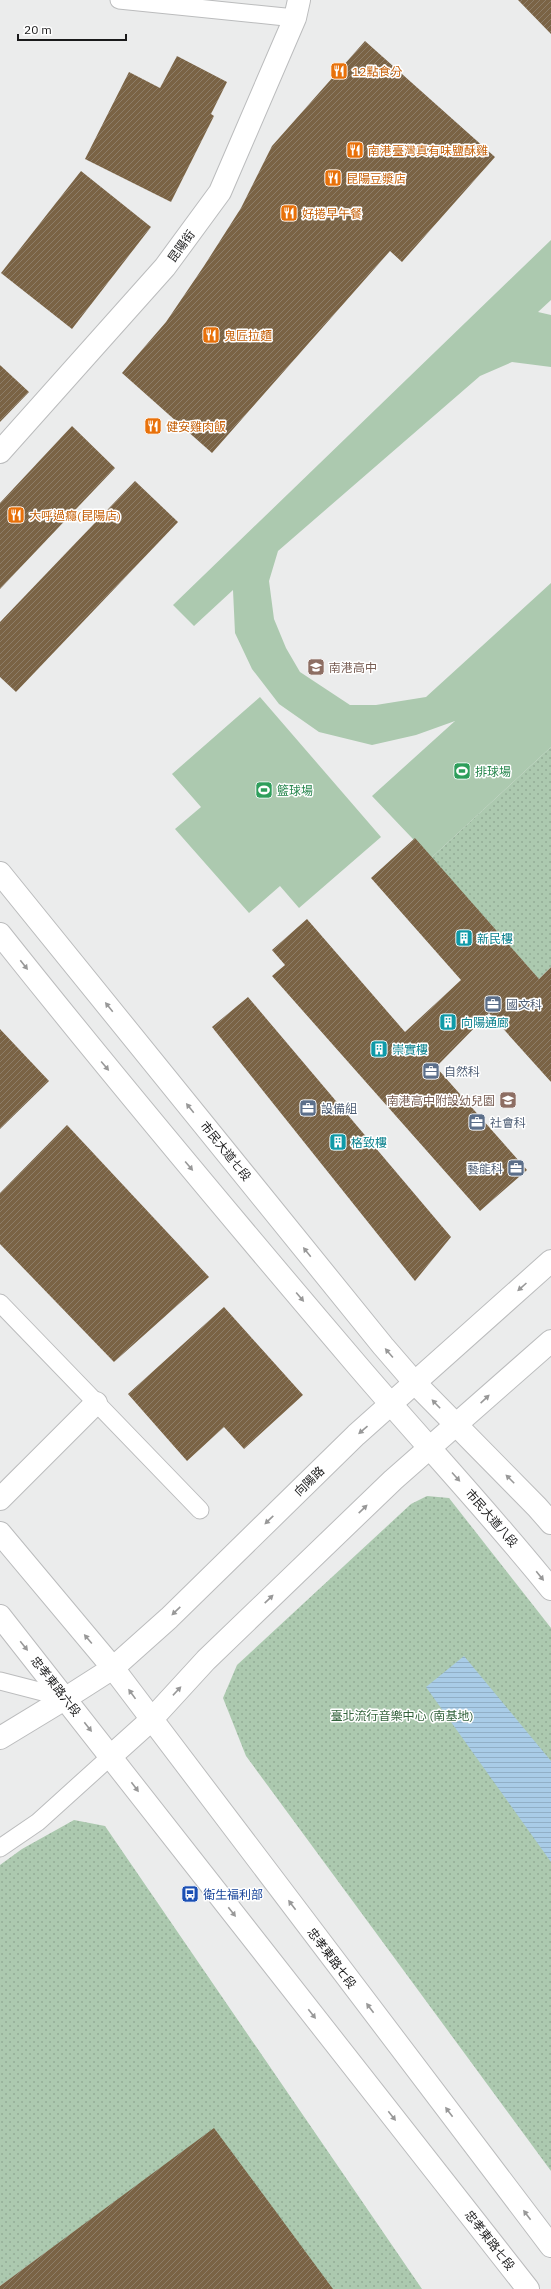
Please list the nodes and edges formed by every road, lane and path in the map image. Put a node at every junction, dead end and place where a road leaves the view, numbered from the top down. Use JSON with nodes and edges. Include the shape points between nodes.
{"nodes":[{"id":1,"x":119,"y":0,"type":"edge"},
{"id":2,"x":297,"y":9,"type":"edge"},
{"id":3,"x":0,"y":452,"type":"edge"},
{"id":4,"x":0,"y":873,"type":"edge"},
{"id":5,"x":0,"y":934,"type":"edge"},
{"id":6,"x":551,"y":1261,"type":"edge"},
{"id":7,"x":0,"y":1303,"type":"edge"},
{"id":8,"x":551,"y":1341,"type":"edge"},
{"id":9,"x":415,"y":1383,"type":"junction"},
{"id":10,"x":96,"y":1403,"type":"junction"},
{"id":11,"x":392,"y":1404,"type":"junction"},
{"id":12,"x":456,"y":1426,"type":"junction"},
{"id":13,"x":430,"y":1448,"type":"junction"},
{"id":14,"x":0,"y":1499,"type":"edge"},
{"id":15,"x":200,"y":1510,"type":"dead end"},
{"id":16,"x":551,"y":1523,"type":"edge"},
{"id":17,"x":0,"y":1534,"type":"edge"},
{"id":18,"x":551,"y":1590,"type":"edge"},
{"id":19,"x":0,"y":1616,"type":"edge"},
{"id":20,"x":113,"y":1668,"type":"junction"},
{"id":21,"x":0,"y":1681,"type":"edge"},
{"id":22,"x":66,"y":1698,"type":"junction"},
{"id":23,"x":151,"y":1720,"type":"junction"},
{"id":24,"x":0,"y":1738,"type":"edge"},
{"id":25,"x":111,"y":1756,"type":"junction"},
{"id":26,"x":0,"y":1848,"type":"edge"},
{"id":27,"x":551,"y":2246,"type":"edge"},
{"id":28,"x":528,"y":2289,"type":"edge"}],
"edges":[{"from":1,"to":2,"type":"lane"},
{"from":2,"to":3,"type":"main road","name":"昆陽街","via":[[220,192],[165,267]]},
{"from":9,"to":4,"type":"main road","name":"市民大道七段","one_way":true},
{"from":5,"to":11,"type":"main road","one_way":true,"via":[[96,1056]]},
{"from":6,"to":9,"type":"main road","name":"向陽路","one_way":true},
{"from":7,"to":10,"type":"lane"},
{"from":12,"to":8,"type":"main road","one_way":true},
{"from":9,"to":11,"type":"main road","name":"向陽路"},
{"from":12,"to":9,"type":"main road","name":"市民大道七段","one_way":true},
{"from":10,"to":14,"type":"main road"},
{"from":10,"to":15,"type":"lane"},
{"from":11,"to":13,"type":"main road"},
{"from":11,"to":20,"type":"main road","name":"向陽路","one_way":true,"via":[[356,1435]]},
{"from":12,"to":13,"type":"main road"},
{"from":16,"to":12,"type":"main road","one_way":true},
{"from":13,"to":18,"type":"main road","name":"市民大道八段","one_way":true,"via":[[506,1533]]},
{"from":23,"to":13,"type":"main road","one_way":true,"via":[[206,1660],[393,1480]]},
{"from":20,"to":17,"type":"main road","one_way":true},
{"from":19,"to":22,"type":"main road","name":"忠孝東路六段","one_way":true},
{"from":20,"to":22,"type":"main road","name":"向陽路"},
{"from":23,"to":20,"type":"main road","name":"忠孝東路七段","one_way":true},
{"from":21,"to":22,"type":"lane"},
{"from":22,"to":24,"type":"main road","name":"向陽路"},
{"from":22,"to":25,"type":"main road","name":"忠孝東路六段","one_way":true},
{"from":23,"to":25,"type":"main road"},
{"from":27,"to":23,"type":"main road","name":"忠孝東路七段","one_way":true},
{"from":25,"to":26,"type":"lane","via":[[38,1822]]},
{"from":25,"to":28,"type":"main road","name":"忠孝東路七段","one_way":true}]}
